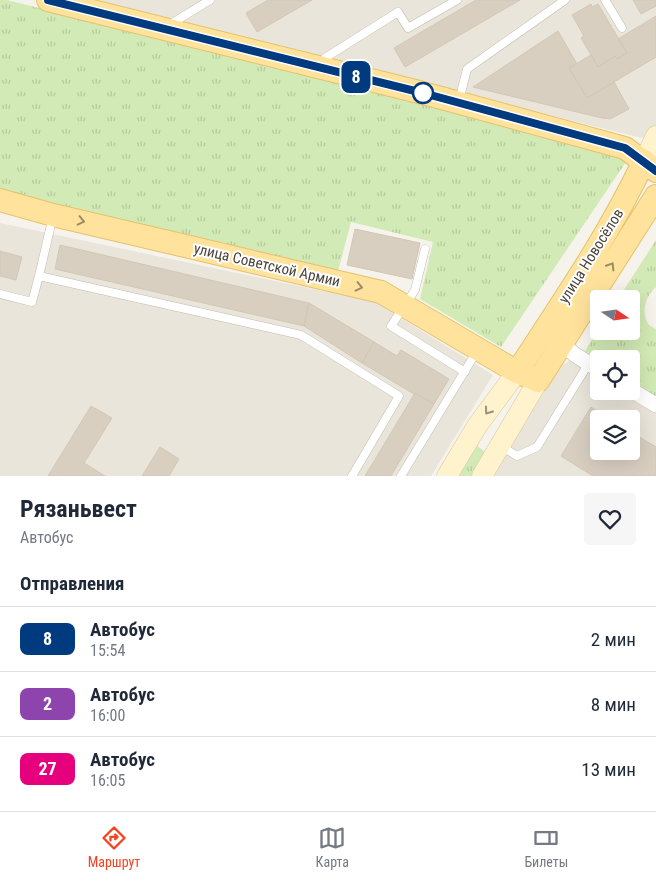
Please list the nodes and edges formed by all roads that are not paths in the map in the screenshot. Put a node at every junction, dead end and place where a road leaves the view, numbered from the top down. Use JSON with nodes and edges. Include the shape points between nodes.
{"nodes":[{"id":1,"x":48,"y":0,"type":"edge"},
{"id":2,"x":210,"y":0,"type":"edge"},
{"id":3,"x":457,"y":0,"type":"edge"},
{"id":4,"x":565,"y":0,"type":"edge"},
{"id":5,"x":605,"y":0,"type":"edge"},
{"id":6,"x":622,"y":28,"type":"dead end"},
{"id":7,"x":163,"y":29,"type":"junction"},
{"id":8,"x":322,"y":68,"type":"junction"},
{"id":9,"x":459,"y":103,"type":"junction"},
{"id":10,"x":656,"y":136,"type":"edge"},
{"id":11,"x":650,"y":166,"type":"edge"},
{"id":12,"x":656,"y":196,"type":"edge"},
{"id":13,"x":0,"y":200,"type":"edge"},
{"id":14,"x":54,"y":214,"type":"junction"},
{"id":15,"x":425,"y":248,"type":"dead end"},
{"id":16,"x":39,"y":276,"type":"junction"},
{"id":17,"x":0,"y":294,"type":"edge"},
{"id":18,"x":405,"y":306,"type":"junction"},
{"id":19,"x":562,"y":344,"type":"junction"},
{"id":20,"x":478,"y":349,"type":"junction"},
{"id":21,"x":590,"y":364,"type":"edge"},
{"id":22,"x":465,"y":372,"type":"junction"},
{"id":23,"x":517,"y":372,"type":"junction"},
{"id":24,"x":590,"y":372,"type":"edge"},
{"id":25,"x":538,"y":381,"type":"junction"},
{"id":26,"x":640,"y":396,"type":"edge"},
{"id":27,"x":656,"y":406,"type":"edge"},
{"id":28,"x":501,"y":446,"type":"junction"},
{"id":29,"x":352,"y":476,"type":"edge"},
{"id":30,"x":401,"y":476,"type":"edge"},
{"id":31,"x":447,"y":476,"type":"edge"},
{"id":32,"x":482,"y":476,"type":"edge"}],
"edges":[{"from":1,"to":7,"type":"main road"},
{"from":2,"to":7,"type":"lane"},
{"from":3,"to":8,"type":"lane","via":[[408,28],[398,12],[325,58]]},
{"from":4,"to":9,"type":"lane","via":[[467,70]]},
{"from":5,"to":6,"type":"lane"},
{"from":7,"to":8,"type":"main road"},
{"from":8,"to":9,"type":"main road"},
{"from":9,"to":11,"type":"main road","via":[[625,148]]},
{"from":10,"to":11,"type":"main road","name":"улица Новосёлов"},
{"from":11,"to":23,"type":"main road","name":"улица Новосёлов","via":[[628,194]]},
{"from":19,"to":12,"type":"main road","name":"улица Новосёлов","one_way":true},
{"from":13,"to":14,"type":"main road","name":"улица Советской Армии"},
{"from":14,"to":16,"type":"lane"},
{"from":14,"to":18,"type":"main road","name":"улица Советской Армии","one_way":true,"via":[[381,292]]},
{"from":15,"to":18,"type":"lane","via":[[415,290]]},
{"from":16,"to":17,"type":"lane","via":[[32,302]]},
{"from":16,"to":29,"type":"lane","via":[[301,335],[399,396]]},
{"from":18,"to":20,"type":"main road","name":"улица Советской Армии"},
{"from":18,"to":22,"type":"lane","via":[[391,326]]},
{"from":19,"to":21,"type":"street"},
{"from":19,"to":25,"type":"main road","name":"улица Новосёлов"},
{"from":20,"to":22,"type":"lane"},
{"from":20,"to":23,"type":"main road","name":"улица Советской Армии"},
{"from":22,"to":30,"type":"lane"},
{"from":23,"to":25,"type":"main road"},
{"from":23,"to":31,"type":"main road","name":"улица Новосёлов","one_way":true,"via":[[477,426]]},
{"from":24,"to":28,"type":"lane","via":[[537,447],[517,456]]},
{"from":25,"to":28,"type":"main road","name":"улица Новосёлов"},
{"from":26,"to":27,"type":"street"},
{"from":28,"to":32,"type":"main road","name":"улица Новосёлов"}]}
